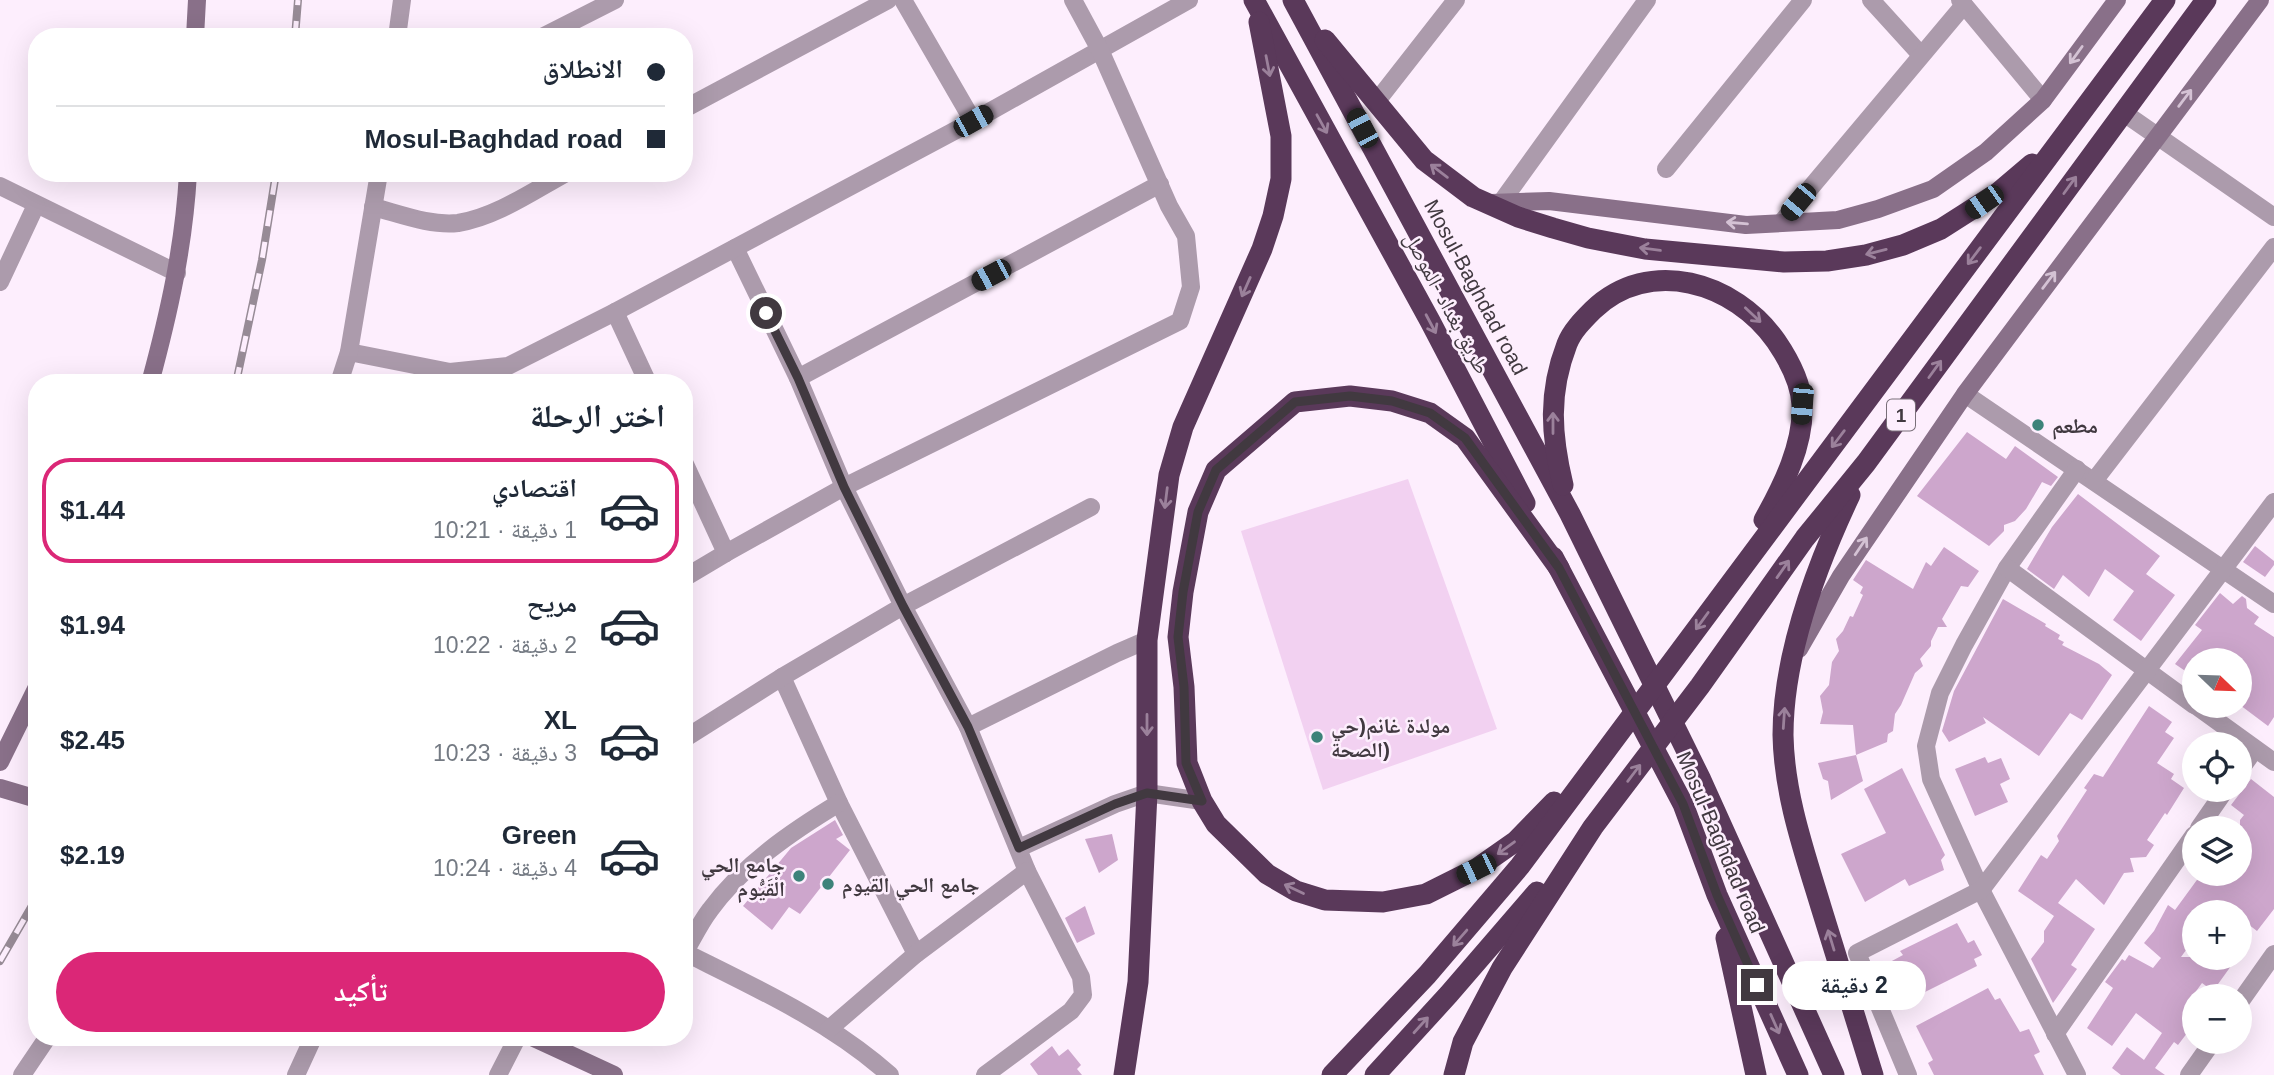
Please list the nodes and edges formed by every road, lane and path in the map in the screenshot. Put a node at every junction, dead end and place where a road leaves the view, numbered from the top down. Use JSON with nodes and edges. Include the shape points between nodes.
{"nodes":[{"id":1,"x":197,"y":0,"type":"edge"},
{"id":2,"x":402,"y":0,"type":"edge"},
{"id":3,"x":615,"y":0,"type":"edge"},
{"id":4,"x":888,"y":0,"type":"edge"},
{"id":5,"x":903,"y":0,"type":"edge"},
{"id":6,"x":1073,"y":0,"type":"edge"},
{"id":7,"x":1189,"y":0,"type":"edge"},
{"id":8,"x":1253,"y":0,"type":"edge"},
{"id":9,"x":1456,"y":0,"type":"edge"},
{"id":10,"x":1647,"y":0,"type":"edge"},
{"id":11,"x":1803,"y":0,"type":"edge"},
{"id":12,"x":1871,"y":0,"type":"edge"},
{"id":13,"x":2117,"y":0,"type":"edge"},
{"id":14,"x":2206,"y":0,"type":"edge"},
{"id":15,"x":2260,"y":0,"type":"edge"},
{"id":16,"x":1297,"y":2,"type":"edge"},
{"id":17,"x":1962,"y":3,"type":"edge"},
{"id":18,"x":2159,"y":3,"type":"edge"},
{"id":19,"x":195,"y":28,"type":"edge"},
{"id":20,"x":398,"y":28,"type":"edge"},
{"id":21,"x":560,"y":28,"type":"edge"},
{"id":22,"x":1100,"y":50,"type":"junction"},
{"id":23,"x":1921,"y":55,"type":"junction"},
{"id":24,"x":2043,"y":100,"type":"junction"},
{"id":25,"x":1377,"y":101,"type":"junction"},
{"id":26,"x":693,"y":104,"type":"edge"},
{"id":27,"x":2124,"y":113,"type":"junction"},
{"id":28,"x":973,"y":121,"type":"junction"},
{"id":29,"x":2073,"y":123,"type":"junction"},
{"id":30,"x":2157,"y":136,"type":"junction"},
{"id":31,"x":1666,"y":169,"type":"dead end"},
{"id":32,"x":187,"y":182,"type":"edge"},
{"id":33,"x":377,"y":182,"type":"edge"},
{"id":34,"x":549,"y":182,"type":"edge"},
{"id":35,"x":1160,"y":184,"type":"junction"},
{"id":36,"x":0,"y":186,"type":"edge"},
{"id":37,"x":1492,"y":203,"type":"junction"},
{"id":38,"x":36,"y":205,"type":"junction"},
{"id":39,"x":373,"y":207,"type":"junction"},
{"id":40,"x":2274,"y":217,"type":"edge"},
{"id":41,"x":1781,"y":223,"type":"junction"},
{"id":42,"x":2274,"y":247,"type":"edge"},
{"id":43,"x":735,"y":248,"type":"junction"},
{"id":44,"x":177,"y":273,"type":"junction"},
{"id":45,"x":0,"y":282,"type":"edge"},
{"id":46,"x":615,"y":312,"type":"junction"},
{"id":47,"x":349,"y":352,"type":"junction"},
{"id":48,"x":152,"y":374,"type":"edge"},
{"id":49,"x":343,"y":374,"type":"edge"},
{"id":50,"x":475,"y":374,"type":"edge"},
{"id":51,"x":502,"y":374,"type":"edge"},
{"id":52,"x":644,"y":374,"type":"edge"},
{"id":53,"x":798,"y":378,"type":"junction"},
{"id":54,"x":1965,"y":394,"type":"junction"},
{"id":55,"x":1866,"y":463,"type":"junction"},
{"id":56,"x":2077,"y":470,"type":"junction"},
{"id":57,"x":693,"y":481,"type":"edge"},
{"id":58,"x":2094,"y":481,"type":"junction"},
{"id":59,"x":844,"y":487,"type":"junction"},
{"id":60,"x":2274,"y":502,"type":"edge"},
{"id":61,"x":1091,"y":507,"type":"dead end"},
{"id":62,"x":1570,"y":514,"type":"junction"},
{"id":63,"x":726,"y":552,"type":"junction"},
{"id":64,"x":1559,"y":568,"type":"junction"},
{"id":65,"x":2007,"y":568,"type":"junction"},
{"id":66,"x":2224,"y":569,"type":"junction"},
{"id":67,"x":693,"y":572,"type":"edge"},
{"id":68,"x":1724,"y":591,"type":"junction"},
{"id":69,"x":2274,"y":604,"type":"edge"},
{"id":70,"x":903,"y":606,"type":"junction"},
{"id":71,"x":1593,"y":632,"type":"joint"},
{"id":72,"x":1147,"y":640,"type":"junction"},
{"id":73,"x":1790,"y":668,"type":"junction"},
{"id":74,"x":2147,"y":670,"type":"junction"},
{"id":75,"x":782,"y":677,"type":"junction"},
{"id":76,"x":2182,"y":696,"type":"edge"},
{"id":77,"x":28,"y":705,"type":"edge"},
{"id":78,"x":2213,"y":718,"type":"edge"},
{"id":79,"x":968,"y":727,"type":"junction"},
{"id":80,"x":693,"y":732,"type":"edge"},
{"id":81,"x":2255,"y":748,"type":"junction"},
{"id":82,"x":1608,"y":749,"type":"junction"},
{"id":83,"x":2252,"y":752,"type":"edge"},
{"id":84,"x":0,"y":762,"type":"edge"},
{"id":85,"x":2274,"y":762,"type":"edge"},
{"id":86,"x":0,"y":788,"type":"edge"},
{"id":87,"x":1147,"y":793,"type":"junction"},
{"id":88,"x":28,"y":796,"type":"edge"},
{"id":89,"x":1202,"y":801,"type":"junction"},
{"id":90,"x":839,"y":803,"type":"junction"},
{"id":91,"x":1593,"y":827,"type":"junction"},
{"id":92,"x":1019,"y":848,"type":"junction"},
{"id":93,"x":2182,"y":852,"type":"edge"},
{"id":94,"x":1027,"y":871,"type":"junction"},
{"id":95,"x":1981,"y":890,"type":"junction"},
{"id":96,"x":1717,"y":895,"type":"junction"},
{"id":97,"x":693,"y":938,"type":"edge"},
{"id":98,"x":916,"y":954,"type":"junction"},
{"id":99,"x":2274,"y":954,"type":"edge"},
{"id":100,"x":693,"y":956,"type":"edge"},
{"id":101,"x":2252,"y":985,"type":"edge"},
{"id":102,"x":829,"y":1029,"type":"junction"},
{"id":103,"x":2056,"y":1034,"type":"junction"},
{"id":104,"x":42,"y":1046,"type":"edge"},
{"id":105,"x":309,"y":1046,"type":"edge"},
{"id":106,"x":513,"y":1046,"type":"edge"},
{"id":107,"x":551,"y":1046,"type":"edge"},
{"id":108,"x":2204,"y":1054,"type":"edge"},
{"id":109,"x":22,"y":1075,"type":"edge"},
{"id":110,"x":296,"y":1075,"type":"edge"},
{"id":111,"x":498,"y":1075,"type":"edge"},
{"id":112,"x":614,"y":1075,"type":"edge"},
{"id":113,"x":891,"y":1075,"type":"edge"},
{"id":114,"x":985,"y":1075,"type":"edge"},
{"id":115,"x":1124,"y":1075,"type":"edge"},
{"id":116,"x":1332,"y":1075,"type":"edge"},
{"id":117,"x":1374,"y":1075,"type":"edge"},
{"id":118,"x":1454,"y":1075,"type":"edge"},
{"id":119,"x":1756,"y":1075,"type":"edge"},
{"id":120,"x":1798,"y":1075,"type":"edge"},
{"id":121,"x":1834,"y":1075,"type":"edge"},
{"id":122,"x":1873,"y":1075,"type":"edge"},
{"id":123,"x":1908,"y":1075,"type":"edge"},
{"id":124,"x":2077,"y":1075,"type":"edge"},
{"id":125,"x":2189,"y":1075,"type":"edge"}],
"edges":[{"from":1,"to":19,"type":"main road"},
{"from":2,"to":20,"type":"street"},
{"from":3,"to":21,"type":"street"},
{"from":4,"to":26,"type":"street"},
{"from":5,"to":28,"type":"street"},
{"from":6,"to":22,"type":"street"},
{"from":7,"to":22,"type":"street"},
{"from":8,"to":64,"type":"highway","name":"طريق بغداد -الموصل","one_way":true,"via":[[1430,321]]},
{"from":8,"to":72,"type":"highway","one_way":true,"via":[[1281,136],[1281,179],[1262,249],[1183,427],[1169,475]]},
{"from":9,"to":25,"type":"street"},
{"from":10,"to":37,"type":"street"},
{"from":11,"to":31,"type":"street"},
{"from":12,"to":23,"type":"street"},
{"from":13,"to":24,"type":"main road","one_way":true},
{"from":14,"to":27,"type":"highway","number":"1"},
{"from":30,"to":15,"type":"main road","one_way":true},
{"from":16,"to":25,"type":"highway"},
{"from":16,"to":62,"type":"highway","name":"Mosul-Baghdad road"},
{"from":17,"to":23,"type":"street"},
{"from":17,"to":24,"type":"street"},
{"from":18,"to":29,"type":"highway"},
{"from":22,"to":28,"type":"street"},
{"from":22,"to":35,"type":"street"},
{"from":23,"to":41,"type":"street"},
{"from":24,"to":41,"type":"main road","via":[[1986,152],[1933,189],[1838,220]]},
{"from":37,"to":25,"type":"highway","one_way":true,"via":[[1424,160]]},
{"from":27,"to":30,"type":"street"},
{"from":55,"to":27,"type":"highway","number":"1","one_way":true},
{"from":28,"to":43,"type":"street"},
{"from":29,"to":37,"type":"highway","one_way":true,"via":[[1999,192],[1941,229],[1891,248],[1827,261],[1744,260],[1645,248],[1553,228]]},
{"from":29,"to":68,"type":"highway","one_way":true},
{"from":30,"to":40,"type":"street"},
{"from":54,"to":30,"type":"main road","one_way":true},
{"from":32,"to":44,"type":"main road"},
{"from":33,"to":39,"type":"street"},
{"from":34,"to":39,"type":"street","via":[[477,218],[456,223]]},
{"from":35,"to":53,"type":"street"},
{"from":35,"to":59,"type":"street","via":[[1186,236],[1191,287],[1180,321]]},
{"from":36,"to":38,"type":"street"},
{"from":41,"to":37,"type":"main road","one_way":true,"via":[[1745,225],[1549,201]]},
{"from":38,"to":44,"type":"street"},
{"from":38,"to":45,"type":"street"},
{"from":39,"to":47,"type":"street"},
{"from":42,"to":58,"type":"street"},
{"from":43,"to":46,"type":"street"},
{"from":43,"to":53,"type":"street"},
{"from":44,"to":48,"type":"main road"},
{"from":46,"to":51,"type":"street","via":[[508,366]]},
{"from":46,"to":52,"type":"street"},
{"from":47,"to":49,"type":"street"},
{"from":47,"to":50,"type":"street"},
{"from":53,"to":59,"type":"street"},
{"from":54,"to":56,"type":"street"},
{"from":73,"to":54,"type":"main road","one_way":true,"via":[[1840,576]]},
{"from":55,"to":73,"type":"highway","via":[[1812,586]]},
{"from":91,"to":55,"type":"highway","number":"1","one_way":true,"via":[[1806,537]]},
{"from":56,"to":58,"type":"street"},
{"from":56,"to":65,"type":"street"},
{"from":57,"to":63,"type":"street"},
{"from":58,"to":66,"type":"street"},
{"from":59,"to":63,"type":"street"},
{"from":59,"to":70,"type":"street"},
{"from":60,"to":66,"type":"street"},
{"from":61,"to":70,"type":"street"},
{"from":62,"to":68,"type":"highway","one_way":true,"via":[[1552,426],[1560,369],[1568,342],[1581,322],[1618,291],[1640,283],[1668,279],[1720,292],[1768,329],[1797,378],[1802,404],[1799,438],[1787,474]]},
{"from":62,"to":121,"type":"highway","name":"Mosul-Baghdad road","via":[[1701,780]]},
{"from":63,"to":67,"type":"street"},
{"from":64,"to":71,"type":"highway","name":"طريق بغداد -الموصل"},
{"from":64,"to":89,"type":"highway","via":[[1465,438],[1430,413],[1392,401],[1350,396],[1295,402],[1216,470],[1198,512],[1178,637],[1186,763]]},
{"from":65,"to":74,"type":"street"},
{"from":65,"to":95,"type":"street","via":[[1940,693],[1926,746],[1931,779]]},
{"from":66,"to":69,"type":"street"},
{"from":66,"to":74,"type":"street"},
{"from":68,"to":82,"type":"highway","one_way":true},
{"from":70,"to":75,"type":"street"},
{"from":70,"to":79,"type":"street"},
{"from":71,"to":96,"type":"highway","name":"Mosul-Baghdad road","via":[[1683,804]]},
{"from":72,"to":79,"type":"street"},
{"from":72,"to":87,"type":"highway","one_way":true},
{"from":122,"to":73,"type":"highway","one_way":true,"via":[[1786,775],[1783,735]]},
{"from":74,"to":76,"type":"street"},
{"from":74,"to":95,"type":"street"},
{"from":75,"to":80,"type":"street"},
{"from":75,"to":90,"type":"street"},
{"from":77,"to":84,"type":"main road"},
{"from":78,"to":81,"type":"street"},
{"from":79,"to":92,"type":"street"},
{"from":81,"to":83,"type":"street"},
{"from":81,"to":85,"type":"street"},
{"from":82,"to":89,"type":"highway","one_way":true,"via":[[1516,841],[1476,869],[1426,894],[1383,902],[1325,900],[1296,891],[1267,874],[1216,824]]},
{"from":82,"to":116,"type":"highway","one_way":true,"via":[[1478,917]]},
{"from":86,"to":88,"type":"main road"},
{"from":87,"to":89,"type":"street"},
{"from":87,"to":92,"type":"street"},
{"from":87,"to":115,"type":"highway","via":[[1138,982]]},
{"from":90,"to":97,"type":"street","via":[[739,876]]},
{"from":90,"to":98,"type":"street"},
{"from":117,"to":91,"type":"highway","one_way":true},
{"from":91,"to":118,"type":"highway","via":[[1496,978],[1464,1042]]},
{"from":92,"to":94,"type":"street"},
{"from":93,"to":103,"type":"street"},
{"from":94,"to":98,"type":"street"},
{"from":94,"to":114,"type":"street","via":[[1082,977],[1083,995],[1071,1011]]},
{"from":95,"to":103,"type":"street"},
{"from":95,"to":123,"type":"street","via":[[1857,953]]},
{"from":96,"to":119,"type":"highway"},
{"from":96,"to":120,"type":"highway","name":"Mosul-Baghdad road","one_way":true},
{"from":98,"to":102,"type":"street"},
{"from":99,"to":101,"type":"street"},
{"from":100,"to":102,"type":"street"},
{"from":102,"to":113,"type":"street"},
{"from":103,"to":124,"type":"street"},
{"from":104,"to":109,"type":"street"},
{"from":105,"to":110,"type":"street"},
{"from":106,"to":111,"type":"street"},
{"from":107,"to":112,"type":"main road"},
{"from":108,"to":125,"type":"street"}]}
